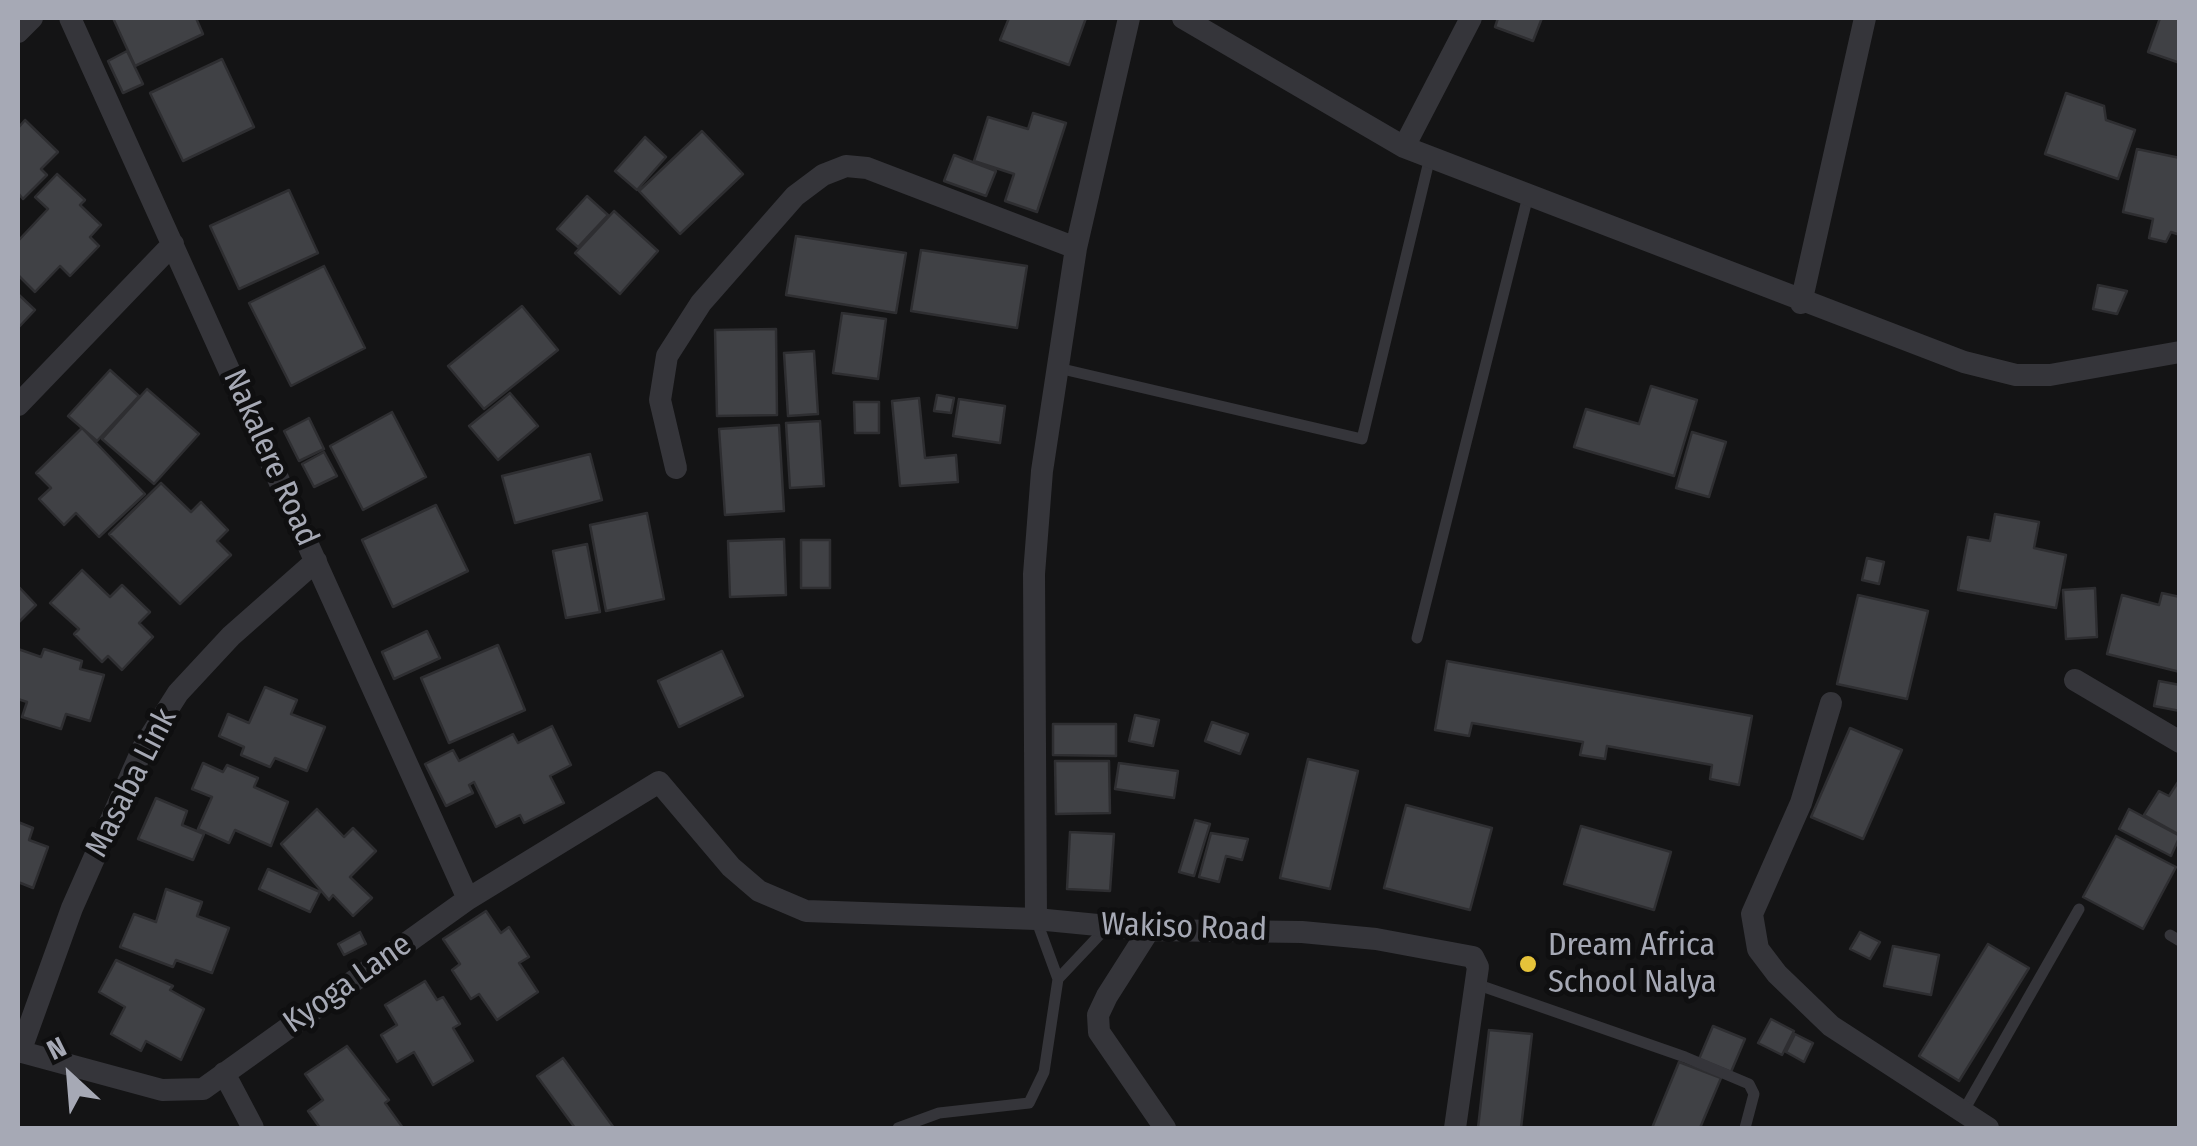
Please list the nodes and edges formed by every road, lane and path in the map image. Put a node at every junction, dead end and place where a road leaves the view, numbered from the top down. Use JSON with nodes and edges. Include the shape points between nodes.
{"nodes":[{"id":1,"x":32,"y":18,"type":"edge"},
{"id":2,"x":70,"y":18,"type":"edge"},
{"id":3,"x":1130,"y":18,"type":"edge"},
{"id":4,"x":1182,"y":18,"type":"edge"},
{"id":5,"x":1471,"y":18,"type":"edge"},
{"id":6,"x":1865,"y":18,"type":"edge"},
{"id":7,"x":18,"y":32,"type":"edge"},
{"id":8,"x":1404,"y":147,"type":"junction"},
{"id":9,"x":1430,"y":158,"type":"junction"},
{"id":10,"x":1528,"y":196,"type":"junction"},
{"id":11,"x":173,"y":244,"type":"junction"},
{"id":12,"x":1076,"y":248,"type":"junction"},
{"id":13,"x":1801,"y":303,"type":"junction"},
{"id":14,"x":2180,"y":352,"type":"edge"},
{"id":15,"x":1058,"y":368,"type":"junction"},
{"id":16,"x":18,"y":406,"type":"edge"},
{"id":17,"x":676,"y":468,"type":"dead end"},
{"id":18,"x":316,"y":561,"type":"junction"},
{"id":19,"x":1416,"y":638,"type":"dead end"},
{"id":20,"x":2075,"y":680,"type":"dead end"},
{"id":21,"x":1831,"y":704,"type":"dead end"},
{"id":22,"x":2180,"y":742,"type":"edge"},
{"id":23,"x":658,"y":782,"type":"joint"},
{"id":24,"x":468,"y":899,"type":"junction"},
{"id":25,"x":2079,"y":909,"type":"dead end"},
{"id":26,"x":1036,"y":919,"type":"junction"},
{"id":27,"x":1108,"y":926,"type":"junction"},
{"id":28,"x":1149,"y":930,"type":"junction"},
{"id":29,"x":1058,"y":979,"type":"junction"},
{"id":30,"x":1473,"y":983,"type":"junction"},
{"id":31,"x":19,"y":1052,"type":"edge"},
{"id":32,"x":224,"y":1073,"type":"junction"},
{"id":33,"x":1963,"y":1112,"type":"junction"},
{"id":34,"x":252,"y":1128,"type":"edge"},
{"id":35,"x":898,"y":1128,"type":"edge"},
{"id":36,"x":1165,"y":1128,"type":"edge"},
{"id":37,"x":1454,"y":1128,"type":"edge"},
{"id":38,"x":1745,"y":1128,"type":"edge"},
{"id":39,"x":1988,"y":1128,"type":"edge"}],
"edges":[{"from":1,"to":7,"type":"street"},
{"from":2,"to":11,"type":"street","name":"Nakalere Road"},
{"from":3,"to":12,"type":"street"},
{"from":4,"to":8,"type":"street"},
{"from":5,"to":8,"type":"street"},
{"from":6,"to":13,"type":"street"},
{"from":8,"to":9,"type":"street"},
{"from":9,"to":10,"type":"street"},
{"from":9,"to":15,"type":"lane","via":[[1362,438]]},
{"from":10,"to":13,"type":"street"},
{"from":10,"to":19,"type":"lane"},
{"from":11,"to":16,"type":"street"},
{"from":11,"to":18,"type":"street","name":"Nakalere Road"},
{"from":12,"to":15,"type":"street"},
{"from":12,"to":17,"type":"street","via":[[866,168],[846,166],[823,175],[795,196],[700,303],[668,356],[660,400]]},
{"from":13,"to":14,"type":"street","via":[[2016,375]]},
{"from":15,"to":26,"type":"street","via":[[1034,574]]},
{"from":18,"to":24,"type":"street","name":"Nakalere Road"},
{"from":18,"to":31,"type":"street","name":"Masaba Link","via":[[178,693],[143,748],[72,908]]},
{"from":20,"to":22,"type":"street"},
{"from":21,"to":33,"type":"street","via":[[1800,803],[1752,914],[1758,949],[1831,1026]]},
{"from":23,"to":24,"type":"street","name":"Kyoga Lane"},
{"from":23,"to":26,"type":"street","name":"Wakiso Road","via":[[731,867],[759,891],[806,911]]},
{"from":24,"to":32,"type":"street","name":"Kyoga Lane"},
{"from":25,"to":33,"type":"lane"},
{"from":26,"to":27,"type":"street","name":"Wakiso Road"},
{"from":26,"to":29,"type":"lane"},
{"from":27,"to":28,"type":"street","name":"Wakiso Road"},
{"from":27,"to":29,"type":"lane"},
{"from":28,"to":30,"type":"street","name":"Wakiso Road","via":[[1376,939],[1473,957]]},
{"from":28,"to":36,"type":"street","via":[[1107,996],[1099,1032]]},
{"from":29,"to":35,"type":"lane","via":[[1044,1072],[1028,1103],[939,1113]]},
{"from":30,"to":37,"type":"street"},
{"from":30,"to":38,"type":"lane","via":[[1750,1084],[1754,1094]]},
{"from":31,"to":32,"type":"street","name":"Kyoga Lane","via":[[162,1090],[203,1089]]},
{"from":32,"to":34,"type":"street"},
{"from":33,"to":39,"type":"street"}]}
